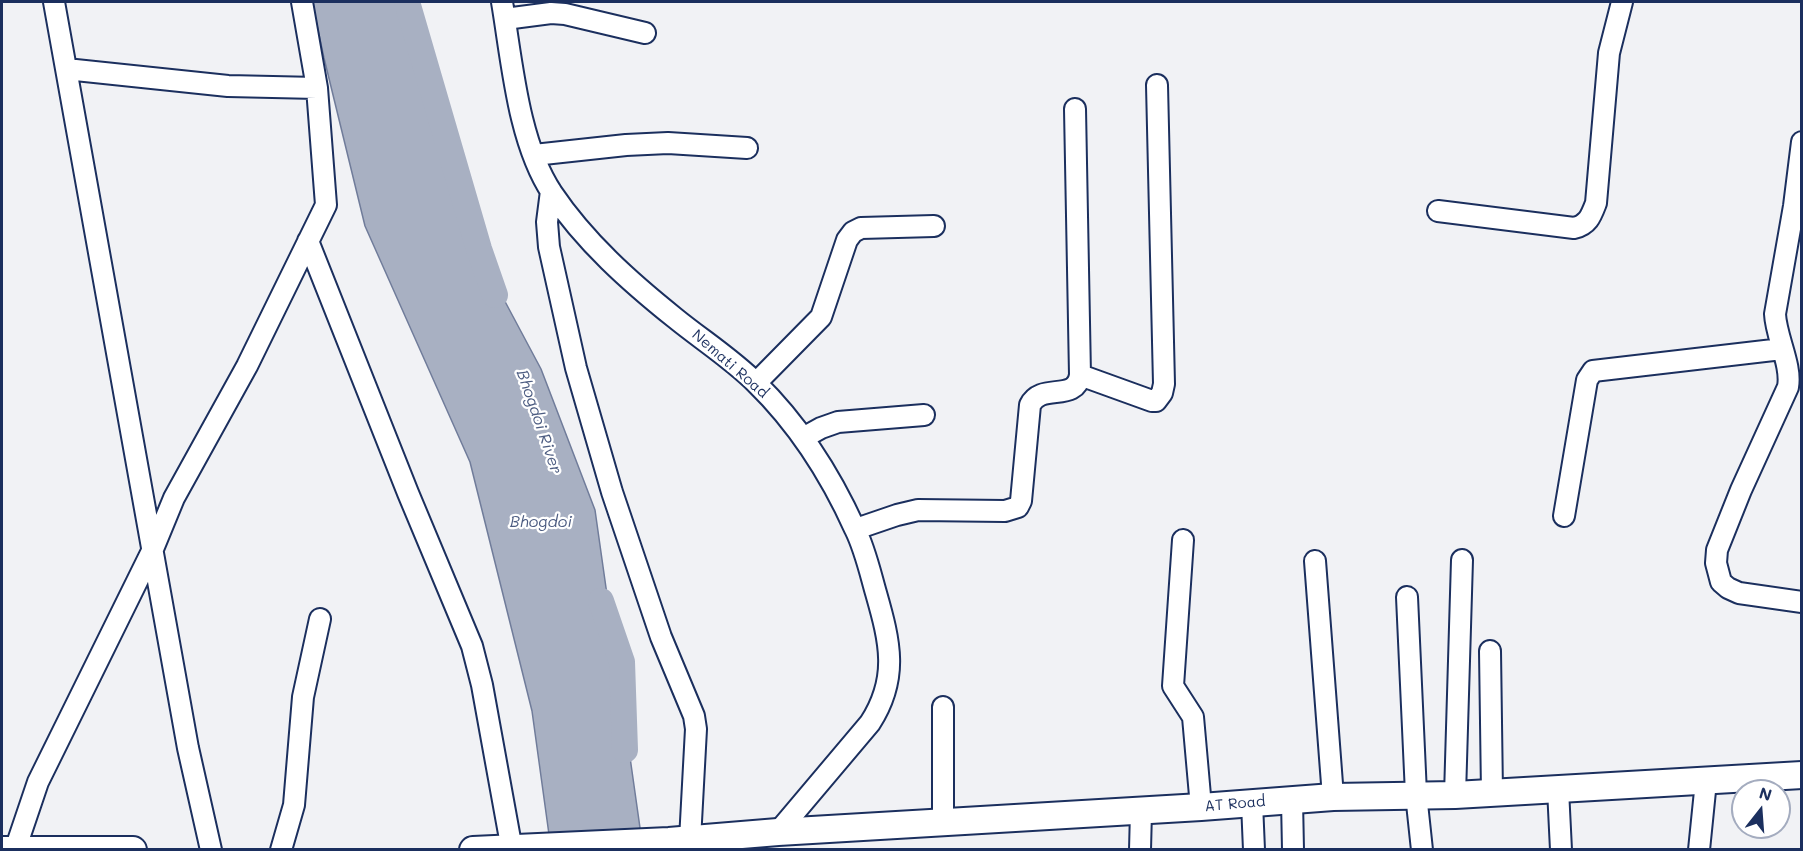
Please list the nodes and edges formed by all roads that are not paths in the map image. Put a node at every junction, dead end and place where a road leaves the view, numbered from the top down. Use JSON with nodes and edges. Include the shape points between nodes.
{"nodes":[{"id":1,"x":54,"y":2,"type":"edge"},
{"id":2,"x":302,"y":2,"type":"edge"},
{"id":3,"x":1622,"y":2,"type":"edge"},
{"id":4,"x":503,"y":10,"type":"edge"},
{"id":5,"x":645,"y":33,"type":"dead end"},
{"id":6,"x":66,"y":69,"type":"junction"},
{"id":7,"x":1157,"y":85,"type":"dead end"},
{"id":8,"x":317,"y":88,"type":"junction"},
{"id":9,"x":1075,"y":109,"type":"dead end"},
{"id":10,"x":1802,"y":142,"type":"edge"},
{"id":11,"x":747,"y":148,"type":"dead end"},
{"id":12,"x":534,"y":155,"type":"junction"},
{"id":13,"x":551,"y":191,"type":"junction"},
{"id":14,"x":1438,"y":211,"type":"dead end"},
{"id":15,"x":934,"y":226,"type":"dead end"},
{"id":16,"x":308,"y":241,"type":"junction"},
{"id":17,"x":1782,"y":350,"type":"junction"},
{"id":18,"x":1080,"y":375,"type":"junction"},
{"id":19,"x":756,"y":383,"type":"junction"},
{"id":20,"x":924,"y":414,"type":"dead end"},
{"id":21,"x":803,"y":438,"type":"junction"},
{"id":22,"x":1564,"y":516,"type":"dead end"},
{"id":23,"x":856,"y":529,"type":"junction"},
{"id":24,"x":1183,"y":540,"type":"dead end"},
{"id":25,"x":153,"y":549,"type":"junction"},
{"id":26,"x":1462,"y":560,"type":"dead end"},
{"id":27,"x":1315,"y":561,"type":"dead end"},
{"id":28,"x":1407,"y":597,"type":"dead end"},
{"id":29,"x":1802,"y":602,"type":"edge"},
{"id":30,"x":320,"y":619,"type":"dead end"},
{"id":31,"x":1490,"y":651,"type":"dead end"},
{"id":32,"x":943,"y":707,"type":"dead end"},
{"id":33,"x":1802,"y":775,"type":"edge"},
{"id":34,"x":1706,"y":781,"type":"junction"},
{"id":35,"x":1558,"y":789,"type":"junction"},
{"id":36,"x":1492,"y":793,"type":"junction"},
{"id":37,"x":1416,"y":794,"type":"junction"},
{"id":38,"x":1455,"y":795,"type":"junction"},
{"id":39,"x":1333,"y":797,"type":"junction"},
{"id":40,"x":1292,"y":800,"type":"junction"},
{"id":41,"x":1252,"y":803,"type":"junction"},
{"id":42,"x":1201,"y":807,"type":"junction"},
{"id":43,"x":1141,"y":811,"type":"junction"},
{"id":44,"x":943,"y":823,"type":"junction"},
{"id":45,"x":778,"y":832,"type":"junction"},
{"id":46,"x":679,"y":843,"type":"edge"},
{"id":47,"x":11,"y":849,"type":"edge"},
{"id":48,"x":133,"y":849,"type":"edge"},
{"id":49,"x":211,"y":849,"type":"edge"},
{"id":50,"x":281,"y":849,"type":"edge"},
{"id":51,"x":473,"y":849,"type":"edge"},
{"id":52,"x":517,"y":849,"type":"edge"},
{"id":53,"x":1140,"y":849,"type":"edge"},
{"id":54,"x":1254,"y":849,"type":"edge"},
{"id":55,"x":1293,"y":849,"type":"edge"},
{"id":56,"x":1422,"y":849,"type":"edge"},
{"id":57,"x":1561,"y":849,"type":"edge"},
{"id":58,"x":1699,"y":849,"type":"edge"}],
"edges":[{"from":1,"to":6,"type":"street"},
{"from":2,"to":8,"type":"street"},
{"from":3,"to":14,"type":"street","via":[[1609,53],[1596,203],[1589,220],[1574,228]]},
{"from":4,"to":5,"type":"street","via":[[565,14]]},
{"from":4,"to":12,"type":"street","name":"Nemati Road","via":[[521,111]]},
{"from":6,"to":8,"type":"street","via":[[228,86]]},
{"from":6,"to":25,"type":"street"},
{"from":7,"to":18,"type":"street","via":[[1162,393],[1152,401]]},
{"from":8,"to":16,"type":"street","via":[[327,198]]},
{"from":9,"to":18,"type":"street"},
{"from":10,"to":17,"type":"street","via":[[1776,302],[1775,324]]},
{"from":11,"to":12,"type":"street","via":[[668,143]]},
{"from":12,"to":13,"type":"street","name":"Nemati Road"},
{"from":13,"to":19,"type":"street","name":"Nemati Road","via":[[607,259]]},
{"from":13,"to":46,"type":"street","via":[[549,247],[576,368],[612,492],[661,637],[694,716],[696,729]]},
{"from":15,"to":19,"type":"street","via":[[861,228],[853,232],[821,317]]},
{"from":16,"to":25,"type":"street","via":[[247,366],[174,498]]},
{"from":16,"to":52,"type":"street","via":[[472,646]]},
{"from":17,"to":22,"type":"street","via":[[1593,371],[1587,380]]},
{"from":17,"to":29,"type":"street","via":[[1788,387],[1737,500],[1717,550],[1716,563],[1721,582],[1739,594]]},
{"from":18,"to":23,"type":"street","via":[[1079,383],[1070,391],[1039,394],[1030,405],[1023,493],[1018,507],[1005,511],[918,510]]},
{"from":19,"to":21,"type":"street","name":"Nemati Road"},
{"from":20,"to":21,"type":"street","via":[[838,422]]},
{"from":21,"to":23,"type":"street","name":"Nemati Road"},
{"from":23,"to":45,"type":"street","name":"Nemati Road","via":[[886,627],[890,657],[885,695],[870,723]]},
{"from":24,"to":42,"type":"street","via":[[1173,686],[1193,717]]},
{"from":25,"to":47,"type":"street","via":[[38,782]]},
{"from":25,"to":49,"type":"street","via":[[188,748]]},
{"from":26,"to":38,"type":"street"},
{"from":27,"to":39,"type":"street"},
{"from":28,"to":37,"type":"street"},
{"from":30,"to":50,"type":"street","via":[[303,697],[294,805]]},
{"from":31,"to":36,"type":"street"},
{"from":32,"to":44,"type":"street"},
{"from":33,"to":34,"type":"main road","name":"AT Road"},
{"from":34,"to":35,"type":"main road","name":"AT Road"},
{"from":34,"to":58,"type":"street"},
{"from":35,"to":36,"type":"main road","name":"AT Road"},
{"from":35,"to":57,"type":"street"},
{"from":36,"to":38,"type":"main road","name":"AT Road"},
{"from":37,"to":38,"type":"main road","name":"AT Road"},
{"from":37,"to":39,"type":"main road","name":"AT Road"},
{"from":37,"to":56,"type":"street"},
{"from":39,"to":40,"type":"main road","name":"AT Road"},
{"from":40,"to":41,"type":"main road","name":"AT Road"},
{"from":40,"to":55,"type":"street"},
{"from":41,"to":42,"type":"main road","name":"AT Road"},
{"from":41,"to":54,"type":"street"},
{"from":42,"to":43,"type":"main road","name":"AT Road"},
{"from":43,"to":44,"type":"main road","name":"AT Road"},
{"from":43,"to":53,"type":"street"},
{"from":44,"to":45,"type":"main road","name":"AT Road"},
{"from":45,"to":46,"type":"main road","name":"AT Road"},
{"from":46,"to":52,"type":"main road","name":"AT Road"},
{"from":47,"to":48,"type":"main road"},
{"from":51,"to":52,"type":"main road"}]}
